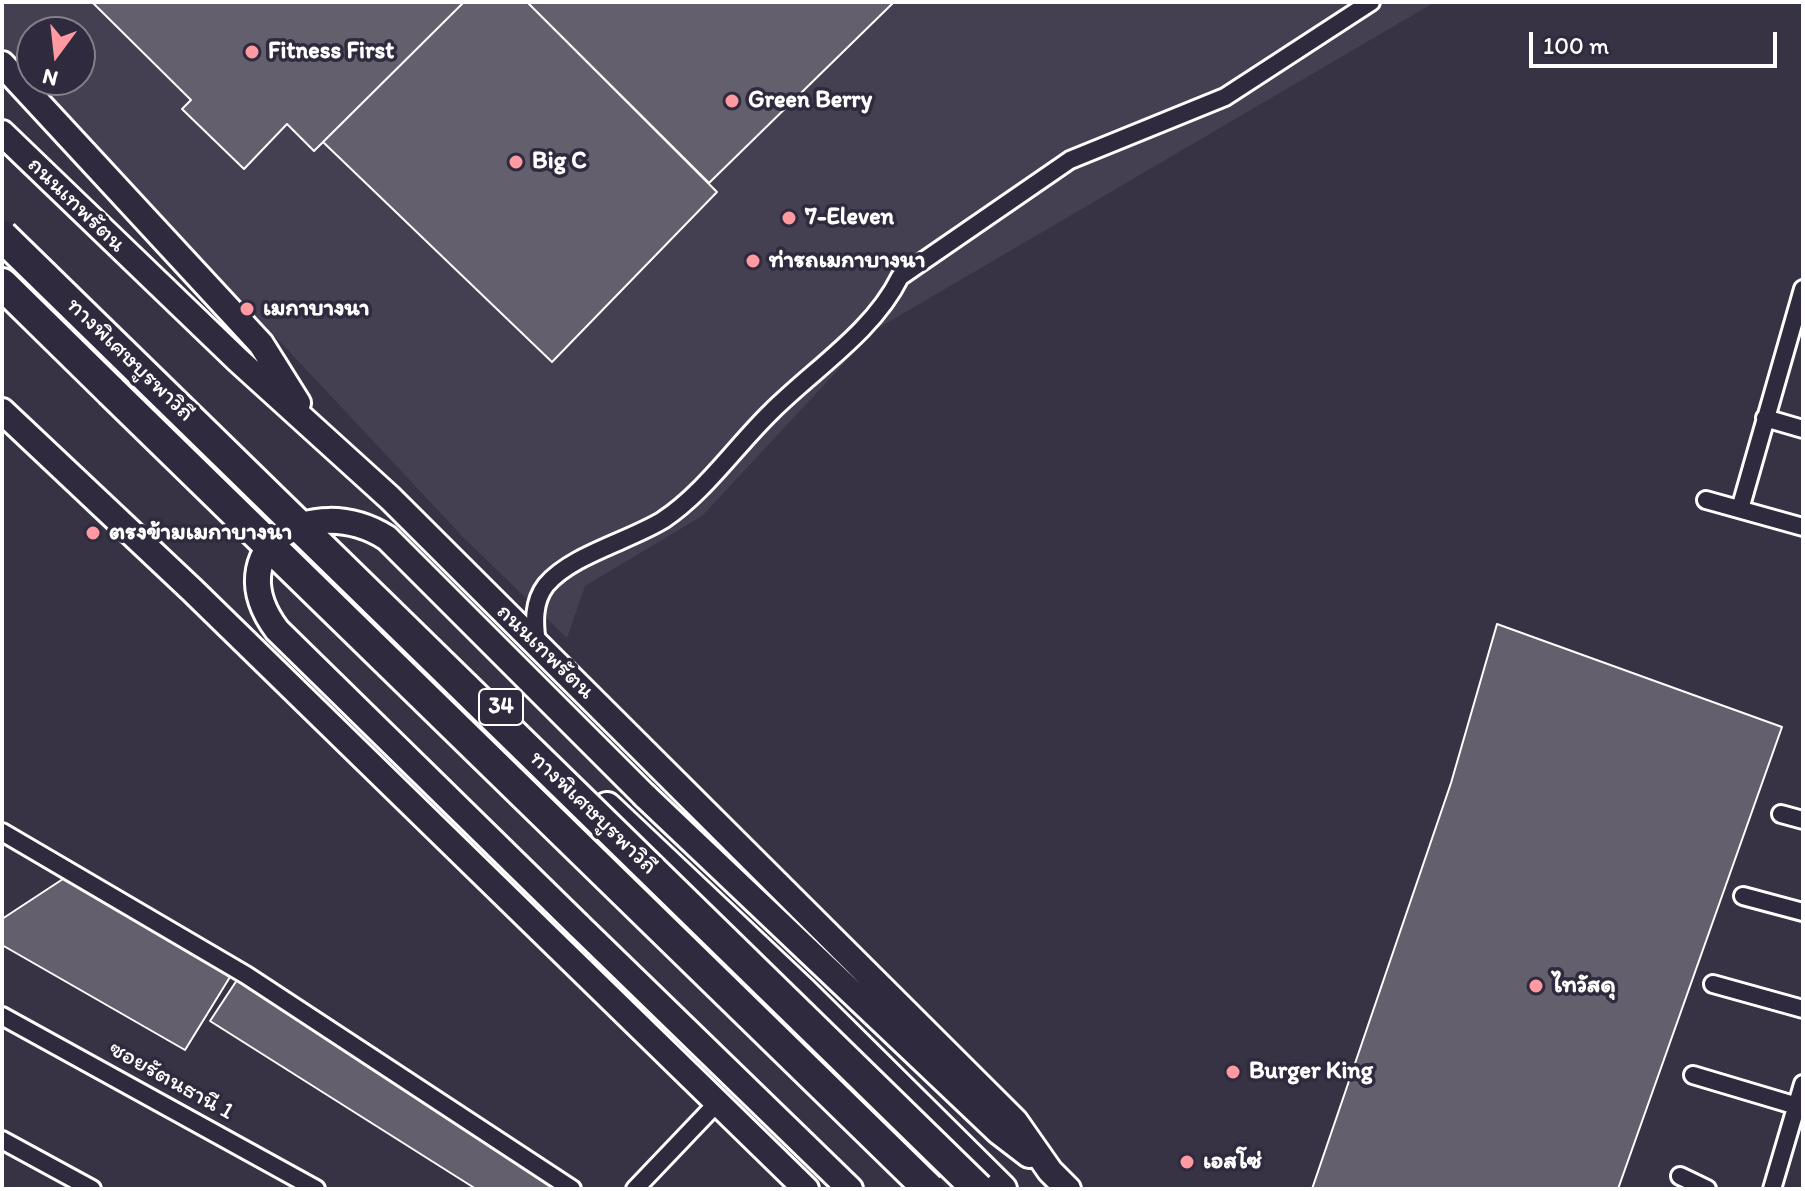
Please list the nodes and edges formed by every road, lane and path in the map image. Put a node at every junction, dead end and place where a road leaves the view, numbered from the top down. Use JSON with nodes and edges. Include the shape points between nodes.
{"nodes":[{"id":1,"x":1371,"y":2,"type":"edge"},
{"id":2,"x":2,"y":56,"type":"edge"},
{"id":3,"x":2,"y":64,"type":"edge"},
{"id":4,"x":38,"y":101,"type":"junction"},
{"id":5,"x":2,"y":133,"type":"edge"},
{"id":6,"x":2,"y":225,"type":"edge"},
{"id":7,"x":2,"y":236,"type":"edge"},
{"id":8,"x":36,"y":268,"type":"junction"},
{"id":9,"x":1803,"y":289,"type":"edge"},
{"id":10,"x":5,"y":292,"type":"edge"},
{"id":11,"x":1797,"y":332,"type":"edge"},
{"id":12,"x":2,"y":411,"type":"edge"},
{"id":13,"x":1765,"y":418,"type":"junction"},
{"id":14,"x":1803,"y":429,"type":"edge"},
{"id":15,"x":316,"y":432,"type":"junction"},
{"id":16,"x":1706,"y":500,"type":"dead end"},
{"id":17,"x":1740,"y":509,"type":"junction"},
{"id":18,"x":1803,"y":527,"type":"edge"},
{"id":19,"x":537,"y":643,"type":"junction"},
{"id":20,"x":1781,"y":814,"type":"dead end"},
{"id":21,"x":1803,"y":820,"type":"edge"},
{"id":22,"x":2,"y":832,"type":"edge"},
{"id":23,"x":1743,"y":896,"type":"dead end"},
{"id":24,"x":1803,"y":912,"type":"edge"},
{"id":25,"x":1713,"y":984,"type":"dead end"},
{"id":26,"x":1803,"y":1009,"type":"edge"},
{"id":27,"x":2,"y":1016,"type":"edge"},
{"id":28,"x":1693,"y":1075,"type":"dead end"},
{"id":29,"x":1803,"y":1084,"type":"edge"},
{"id":30,"x":718,"y":1102,"type":"junction"},
{"id":31,"x":1797,"y":1106,"type":"junction"},
{"id":32,"x":2,"y":1140,"type":"edge"},
{"id":33,"x":1050,"y":1171,"type":"junction"},
{"id":34,"x":1680,"y":1176,"type":"dead end"},
{"id":35,"x":88,"y":1188,"type":"edge"},
{"id":36,"x":1776,"y":1188,"type":"edge"},
{"id":37,"x":316,"y":1189,"type":"edge"},
{"id":38,"x":572,"y":1189,"type":"edge"},
{"id":39,"x":635,"y":1189,"type":"edge"},
{"id":40,"x":806,"y":1189,"type":"edge"},
{"id":41,"x":850,"y":1189,"type":"edge"},
{"id":42,"x":911,"y":1189,"type":"edge"},
{"id":43,"x":929,"y":1189,"type":"edge"},
{"id":44,"x":978,"y":1189,"type":"edge"},
{"id":45,"x":1002,"y":1189,"type":"edge"},
{"id":46,"x":1068,"y":1189,"type":"edge"},
{"id":47,"x":1707,"y":1189,"type":"edge"}],
"edges":[{"from":1,"to":19,"type":"street","via":[[1238,89],[1070,160],[900,277],[873,318],[666,518],[547,584],[535,611]]},
{"from":2,"to":4,"type":"main road"},
{"from":3,"to":4,"type":"main road"},
{"from":4,"to":15,"type":"main road","via":[[261,344]]},
{"from":5,"to":15,"type":"main road","name":"ถนนเทพรัตน"},
{"from":6,"to":8,"type":"highway","bridge":true},
{"from":6,"to":45,"type":"highway","number":"34"},
{"from":7,"to":8,"type":"highway","name":"ทางพิเศษบูรพาวิถี","bridge":true},
{"from":8,"to":44,"type":"highway","name":"ทางพิเศษบูรพาวิถี","bridge":true},
{"from":9,"to":11,"type":"street"},
{"from":10,"to":42,"type":"highway","number":"34"},
{"from":10,"to":43,"type":"highway","name":"ทางพิเศษบูรพาวิถี","bridge":true},
{"from":11,"to":13,"type":"street"},
{"from":12,"to":30,"type":"main road"},
{"from":13,"to":14,"type":"street"},
{"from":13,"to":17,"type":"street"},
{"from":15,"to":19,"type":"main road","name":"ถนนเทพรัตน"},
{"from":16,"to":17,"type":"street"},
{"from":17,"to":18,"type":"street"},
{"from":19,"to":33,"type":"main road","name":"ถนนเทพรัตน","via":[[1015,1121]]},
{"from":20,"to":21,"type":"street"},
{"from":22,"to":38,"type":"street","via":[[246,975]]},
{"from":23,"to":24,"type":"street"},
{"from":25,"to":26,"type":"street"},
{"from":27,"to":37,"type":"street","name":"ซอยรัตนธานี 1"},
{"from":28,"to":31,"type":"street"},
{"from":29,"to":31,"type":"street"},
{"from":30,"to":39,"type":"street"},
{"from":30,"to":40,"type":"main road"},
{"from":31,"to":36,"type":"street"},
{"from":32,"to":35,"type":"street"},
{"from":33,"to":41,"type":"main road","bridge":true,"via":[[999,1132],[645,796],[387,538],[358,524],[326,519],[277,536],[262,564],[259,591],[277,630]]},
{"from":33,"to":46,"type":"main road","name":"ถนนเทพรัตน"},
{"from":34,"to":47,"type":"street"}]}
